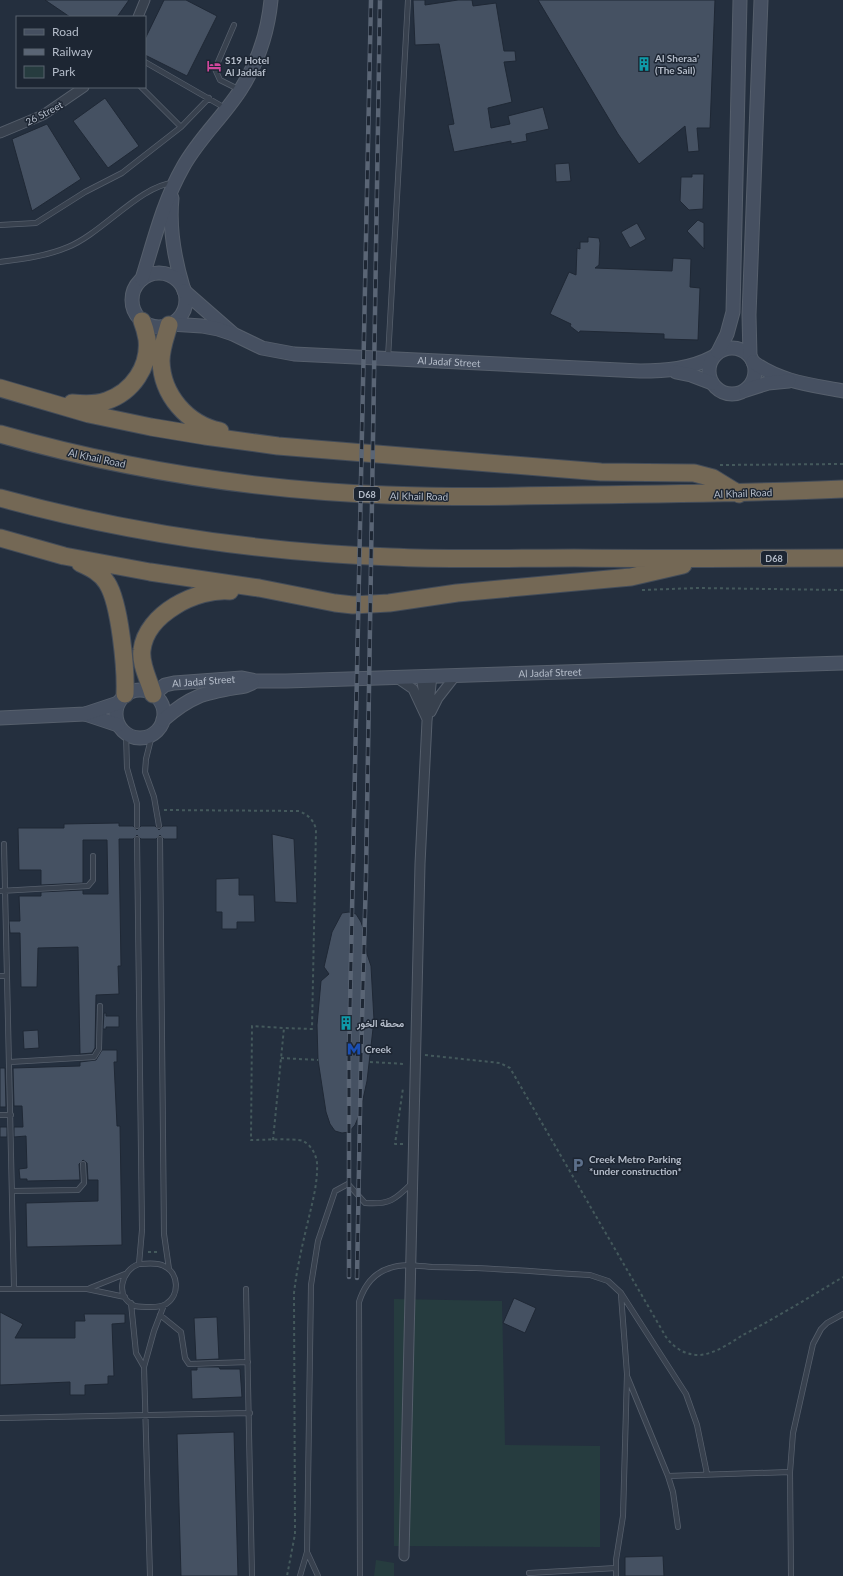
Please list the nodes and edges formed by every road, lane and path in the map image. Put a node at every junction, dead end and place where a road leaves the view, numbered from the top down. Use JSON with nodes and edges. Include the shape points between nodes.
{"nodes":[{"id":1,"x":145,"y":0,"type":"edge"},
{"id":2,"x":271,"y":0,"type":"edge"},
{"id":3,"x":408,"y":0,"type":"edge"},
{"id":4,"x":740,"y":0,"type":"edge"},
{"id":5,"x":762,"y":0,"type":"edge"},
{"id":6,"x":138,"y":16,"type":"edge"},
{"id":7,"x":234,"y":25,"type":"dead end"},
{"id":8,"x":146,"y":63,"type":"edge"},
{"id":9,"x":83,"y":88,"type":"edge"},
{"id":10,"x":142,"y":88,"type":"edge"},
{"id":11,"x":240,"y":90,"type":"junction"},
{"id":12,"x":209,"y":98,"type":"junction"},
{"id":13,"x":226,"y":108,"type":"junction"},
{"id":14,"x":182,"y":127,"type":"junction"},
{"id":15,"x":0,"y":133,"type":"edge"},
{"id":16,"x":174,"y":184,"type":"junction"},
{"id":17,"x":0,"y":225,"type":"edge"},
{"id":18,"x":0,"y":262,"type":"edge"},
{"id":19,"x":142,"y":278,"type":"junction"},
{"id":20,"x":183,"y":289,"type":"junction"},
{"id":21,"x":142,"y":320,"type":"junction"},
{"id":22,"x":169,"y":324,"type":"junction"},
{"id":23,"x":233,"y":334,"type":"junction"},
{"id":24,"x":716,"y":355,"type":"junction"},
{"id":25,"x":388,"y":359,"type":"junction"},
{"id":26,"x":752,"y":359,"type":"junction"},
{"id":27,"x":668,"y":370,"type":"junction"},
{"id":28,"x":791,"y":381,"type":"junction"},
{"id":29,"x":712,"y":383,"type":"junction"},
{"id":30,"x":0,"y":388,"type":"edge"},
{"id":31,"x":746,"y":390,"type":"junction"},
{"id":32,"x":843,"y":391,"type":"edge"},
{"id":33,"x":37,"y":399,"type":"junction"},
{"id":34,"x":0,"y":434,"type":"edge"},
{"id":35,"x":278,"y":446,"type":"junction"},
{"id":36,"x":843,"y":489,"type":"edge"},
{"id":37,"x":739,"y":494,"type":"junction"},
{"id":38,"x":0,"y":498,"type":"edge"},
{"id":39,"x":0,"y":538,"type":"edge"},
{"id":40,"x":64,"y":556,"type":"junction"},
{"id":41,"x":843,"y":558,"type":"edge"},
{"id":42,"x":704,"y":559,"type":"junction"},
{"id":43,"x":298,"y":597,"type":"junction"},
{"id":44,"x":843,"y":663,"type":"edge"},
{"id":45,"x":456,"y":675,"type":"junction"},
{"id":46,"x":427,"y":676,"type":"junction"},
{"id":47,"x":396,"y":677,"type":"junction"},
{"id":48,"x":256,"y":681,"type":"junction"},
{"id":49,"x":154,"y":694,"type":"junction"},
{"id":50,"x":121,"y":699,"type":"junction"},
{"id":51,"x":85,"y":714,"type":"junction"},
{"id":52,"x":0,"y":718,"type":"edge"},
{"id":53,"x":163,"y":720,"type":"junction"},
{"id":54,"x":427,"y":720,"type":"junction"},
{"id":55,"x":122,"y":729,"type":"junction"},
{"id":56,"x":152,"y":735,"type":"junction"},
{"id":57,"x":157,"y":810,"type":"junction"},
{"id":58,"x":137,"y":826,"type":"dead end"},
{"id":59,"x":159,"y":826,"type":"dead end"},
{"id":60,"x":137,"y":838,"type":"dead end"},
{"id":61,"x":160,"y":839,"type":"dead end"},
{"id":62,"x":4,"y":844,"type":"dead end"},
{"id":63,"x":93,"y":856,"type":"dead end"},
{"id":64,"x":2,"y":891,"type":"edge"},
{"id":65,"x":0,"y":976,"type":"edge"},
{"id":66,"x":7,"y":976,"type":"junction"},
{"id":67,"x":100,"y":1006,"type":"dead end"},
{"id":68,"x":284,"y":1028,"type":"junction"},
{"id":69,"x":416,"y":1054,"type":"junction"},
{"id":70,"x":282,"y":1058,"type":"junction"},
{"id":71,"x":318,"y":1060,"type":"dead end"},
{"id":72,"x":10,"y":1062,"type":"junction"},
{"id":73,"x":370,"y":1062,"type":"dead end"},
{"id":74,"x":406,"y":1064,"type":"dead end"},
{"id":75,"x":404,"y":1083,"type":"dead end"},
{"id":76,"x":11,"y":1114,"type":"junction"},
{"id":77,"x":0,"y":1115,"type":"edge"},
{"id":78,"x":274,"y":1140,"type":"junction"},
{"id":79,"x":395,"y":1144,"type":"dead end"},
{"id":80,"x":83,"y":1164,"type":"dead end"},
{"id":81,"x":413,"y":1183,"type":"junction"},
{"id":82,"x":12,"y":1191,"type":"junction"},
{"id":83,"x":166,"y":1250,"type":"junction"},
{"id":84,"x":141,"y":1251,"type":"junction"},
{"id":85,"x":139,"y":1264,"type":"junction"},
{"id":86,"x":411,"y":1266,"type":"junction"},
{"id":87,"x":169,"y":1269,"type":"junction"},
{"id":88,"x":125,"y":1274,"type":"junction"},
{"id":89,"x":843,"y":1277,"type":"edge"},
{"id":90,"x":14,"y":1288,"type":"junction"},
{"id":91,"x":0,"y":1289,"type":"edge"},
{"id":92,"x":87,"y":1289,"type":"junction"},
{"id":93,"x":246,"y":1289,"type":"dead end"},
{"id":94,"x":621,"y":1293,"type":"junction"},
{"id":95,"x":125,"y":1297,"type":"junction"},
{"id":96,"x":131,"y":1303,"type":"junction"},
{"id":97,"x":164,"y":1305,"type":"junction"},
{"id":98,"x":843,"y":1314,"type":"edge"},
{"id":99,"x":160,"y":1315,"type":"junction"},
{"id":100,"x":248,"y":1362,"type":"junction"},
{"id":101,"x":144,"y":1367,"type":"junction"},
{"id":102,"x":626,"y":1374,"type":"junction"},
{"id":103,"x":250,"y":1413,"type":"junction"},
{"id":104,"x":145,"y":1415,"type":"junction"},
{"id":105,"x":0,"y":1418,"type":"edge"},
{"id":106,"x":790,"y":1472,"type":"junction"},
{"id":107,"x":707,"y":1474,"type":"junction"},
{"id":108,"x":668,"y":1476,"type":"junction"},
{"id":109,"x":678,"y":1527,"type":"dead end"},
{"id":110,"x":307,"y":1552,"type":"junction"},
{"id":111,"x":404,"y":1556,"type":"dead end"},
{"id":112,"x":616,"y":1568,"type":"junction"},
{"id":113,"x":529,"y":1573,"type":"dead end"},
{"id":114,"x":552,"y":1574,"type":"edge"},
{"id":115,"x":150,"y":1576,"type":"edge"},
{"id":116,"x":252,"y":1576,"type":"edge"},
{"id":117,"x":287,"y":1576,"type":"edge"},
{"id":118,"x":300,"y":1576,"type":"edge"},
{"id":119,"x":318,"y":1576,"type":"edge"},
{"id":120,"x":360,"y":1576,"type":"edge"},
{"id":121,"x":616,"y":1576,"type":"edge"},
{"id":122,"x":791,"y":1576,"type":"edge"}],
"edges":[{"from":1,"to":6,"type":"street"},
{"from":2,"to":11,"type":"street","via":[[263,40],[254,66]]},
{"from":3,"to":25,"type":"lane"},
{"from":4,"to":24,"type":"street","via":[[733,312],[727,334]]},
{"from":5,"to":26,"type":"street","via":[[749,315]]},
{"from":7,"to":11,"type":"lane","via":[[216,65],[216,73],[223,82]]},
{"from":8,"to":12,"type":"lane"},
{"from":9,"to":15,"type":"street","name":"26 Street","via":[[43,115]]},
{"from":10,"to":14,"type":"lane"},
{"from":11,"to":13,"type":"street"},
{"from":12,"to":13,"type":"lane"},
{"from":12,"to":14,"type":"lane"},
{"from":13,"to":16,"type":"street","via":[[193,149]]},
{"from":14,"to":17,"type":"lane","via":[[122,173],[85,192],[36,223]]},
{"from":16,"to":18,"type":"lane","via":[[162,183],[88,236],[68,247],[44,255]]},
{"from":16,"to":19,"type":"street","via":[[165,204]]},
{"from":16,"to":20,"type":"street","via":[[171,206],[172,234]]},
{"from":19,"to":20,"type":"street","via":[[150,274],[168,275]]},
{"from":19,"to":21,"type":"street","via":[[132,295],[132,304]]},
{"from":20,"to":22,"type":"street","via":[[185,306],[177,320]]},
{"from":20,"to":23,"type":"street","name":"Al Jadaf Street"},
{"from":21,"to":22,"type":"street","via":[[155,326]]},
{"from":21,"to":33,"type":"highway","via":[[147,338],[146,358],[138,378],[123,392],[106,401],[88,404]]},
{"from":22,"to":23,"type":"street","name":"Al Jadaf Street","via":[[202,326]]},
{"from":22,"to":35,"type":"highway","via":[[161,360],[168,392],[177,405],[202,425]]},
{"from":23,"to":25,"type":"street","name":"Al Jadaf Street","via":[[247,342],[278,352]]},
{"from":24,"to":26,"type":"street","via":[[724,349],[738,349]]},
{"from":24,"to":27,"type":"street","name":"Al Jadaf Street","via":[[692,366]]},
{"from":24,"to":29,"type":"street","via":[[709,370]]},
{"from":25,"to":27,"type":"street","name":"Al Jadaf Street","via":[[640,371]]},
{"from":26,"to":28,"type":"street","via":[[766,371]]},
{"from":26,"to":31,"type":"street","via":[[754,378]]},
{"from":27,"to":29,"type":"street","name":"Al Jadaf Street"},
{"from":28,"to":31,"type":"street"},
{"from":28,"to":32,"type":"street"},
{"from":29,"to":31,"type":"street","via":[[723,393],[731,394]]},
{"from":30,"to":33,"type":"highway"},
{"from":33,"to":35,"type":"highway","via":[[89,414],[151,427]]},
{"from":34,"to":37,"type":"highway","name":"Al Khail Road","number":"D68","via":[[126,465],[213,480],[300,490],[471,496]]},
{"from":35,"to":37,"type":"highway","via":[[601,472],[694,473],[712,478]]},
{"from":36,"to":37,"type":"highway","name":"Al Khail Road","number":"D68"},
{"from":38,"to":42,"type":"highway","number":"D68","via":[[157,533],[313,552],[392,557]]},
{"from":39,"to":40,"type":"highway"},
{"from":40,"to":43,"type":"highway","via":[[259,588]]},
{"from":40,"to":50,"type":"highway","via":[[95,571],[110,589],[124,661]]},
{"from":41,"to":42,"type":"highway","number":"D68"},
{"from":42,"to":43,"type":"highway","via":[[631,577],[457,593],[389,603],[335,604]]},
{"from":43,"to":49,"type":"highway","via":[[214,591],[192,597],[172,608],[155,624],[142,645],[143,663]]},
{"from":44,"to":45,"type":"street","name":"Al Jadaf Street"},
{"from":45,"to":46,"type":"street","name":"Al Jadaf Street"},
{"from":45,"to":54,"type":"street","via":[[438,698]]},
{"from":46,"to":47,"type":"street","name":"Al Jadaf Street"},
{"from":46,"to":54,"type":"street"},
{"from":47,"to":48,"type":"street","name":"Al Jadaf Street"},
{"from":47,"to":54,"type":"street","via":[[414,688]]},
{"from":48,"to":49,"type":"street","name":"Al Jadaf Street","via":[[242,678],[174,683],[165,685]]},
{"from":48,"to":53,"type":"street","name":"Al Jadaf Street","via":[[245,686],[192,698]]},
{"from":49,"to":50,"type":"street","via":[[136,690]]},
{"from":49,"to":53,"type":"street","via":[[161,703]]},
{"from":50,"to":51,"type":"street"},
{"from":50,"to":55,"type":"street","via":[[115,714]]},
{"from":51,"to":52,"type":"street"},
{"from":51,"to":55,"type":"street"},
{"from":53,"to":56,"type":"street","name":"Al Jadaf Street"},
{"from":54,"to":69,"type":"street","via":[[420,864]]},
{"from":55,"to":56,"type":"street","via":[[139,738]]},
{"from":55,"to":58,"type":"lane","via":[[127,768],[137,804]]},
{"from":56,"to":57,"type":"lane","via":[[145,772]]},
{"from":57,"to":59,"type":"lane"},
{"from":57,"to":68,"type":"path","via":[[299,811],[313,821],[316,829],[312,1029]]},
{"from":60,"to":84,"type":"lane"},
{"from":61,"to":83,"type":"lane"},
{"from":62,"to":64,"type":"lane"},
{"from":63,"to":64,"type":"lane","via":[[93,880],[88,886]]},
{"from":64,"to":66,"type":"lane"},
{"from":65,"to":66,"type":"lane"},
{"from":66,"to":72,"type":"lane"},
{"from":67,"to":72,"type":"lane","via":[[99,1049],[94,1057]]},
{"from":68,"to":70,"type":"path"},
{"from":68,"to":78,"type":"path","via":[[252,1026],[251,1140]]},
{"from":69,"to":81,"type":"street"},
{"from":69,"to":89,"type":"path","via":[[500,1064],[510,1068],[666,1337],[682,1352],[699,1355],[715,1351],[783,1314]]},
{"from":70,"to":71,"type":"path"},
{"from":70,"to":78,"type":"path"},
{"from":72,"to":76,"type":"lane"},
{"from":73,"to":74,"type":"path"},
{"from":75,"to":79,"type":"path"},
{"from":76,"to":77,"type":"lane"},
{"from":76,"to":82,"type":"lane"},
{"from":78,"to":117,"type":"path","via":[[302,1141],[315,1152],[317,1162],[316,1183],[294,1292],[295,1534]]},
{"from":80,"to":82,"type":"lane","via":[[84,1184],[80,1189]]},
{"from":81,"to":86,"type":"street"},
{"from":81,"to":110,"type":"lane","via":[[398,1197],[382,1204],[365,1203],[348,1184],[335,1191],[318,1241],[312,1285]]},
{"from":82,"to":90,"type":"lane"},
{"from":83,"to":84,"type":"path"},
{"from":83,"to":87,"type":"lane"},
{"from":84,"to":85,"type":"lane"},
{"from":85,"to":87,"type":"lane","via":[[156,1264]]},
{"from":85,"to":88,"type":"lane"},
{"from":86,"to":94,"type":"lane","via":[[590,1275],[608,1281]]},
{"from":86,"to":111,"type":"street"},
{"from":86,"to":120,"type":"lane","via":[[390,1267],[379,1272],[363,1290],[359,1302]]},
{"from":87,"to":97,"type":"lane","via":[[176,1281],[176,1288],[170,1301]]},
{"from":88,"to":92,"type":"lane"},
{"from":88,"to":95,"type":"lane","via":[[122,1286]]},
{"from":90,"to":91,"type":"lane"},
{"from":90,"to":92,"type":"lane"},
{"from":92,"to":95,"type":"lane"},
{"from":93,"to":100,"type":"lane"},
{"from":94,"to":102,"type":"lane"},
{"from":94,"to":107,"type":"lane","via":[[686,1394],[697,1425]]},
{"from":95,"to":96,"type":"lane"},
{"from":96,"to":97,"type":"lane","via":[[140,1307]]},
{"from":96,"to":101,"type":"lane","via":[[136,1353]]},
{"from":97,"to":99,"type":"lane"},
{"from":98,"to":106,"type":"lane","via":[[821,1329],[813,1344],[793,1433]]},
{"from":99,"to":100,"type":"lane","via":[[181,1332],[186,1361],[189,1364]]},
{"from":99,"to":101,"type":"lane"},
{"from":100,"to":103,"type":"lane"},
{"from":101,"to":104,"type":"lane"},
{"from":102,"to":108,"type":"lane"},
{"from":102,"to":112,"type":"lane","via":[[623,1516]]},
{"from":103,"to":104,"type":"lane"},
{"from":103,"to":116,"type":"lane"},
{"from":104,"to":105,"type":"lane"},
{"from":104,"to":115,"type":"lane"},
{"from":106,"to":107,"type":"lane"},
{"from":106,"to":122,"type":"lane"},
{"from":107,"to":108,"type":"lane"},
{"from":108,"to":109,"type":"lane"},
{"from":110,"to":118,"type":"lane"},
{"from":110,"to":119,"type":"lane"},
{"from":112,"to":114,"type":"lane"},
{"from":112,"to":121,"type":"lane"},
{"from":113,"to":114,"type":"lane"}]}
